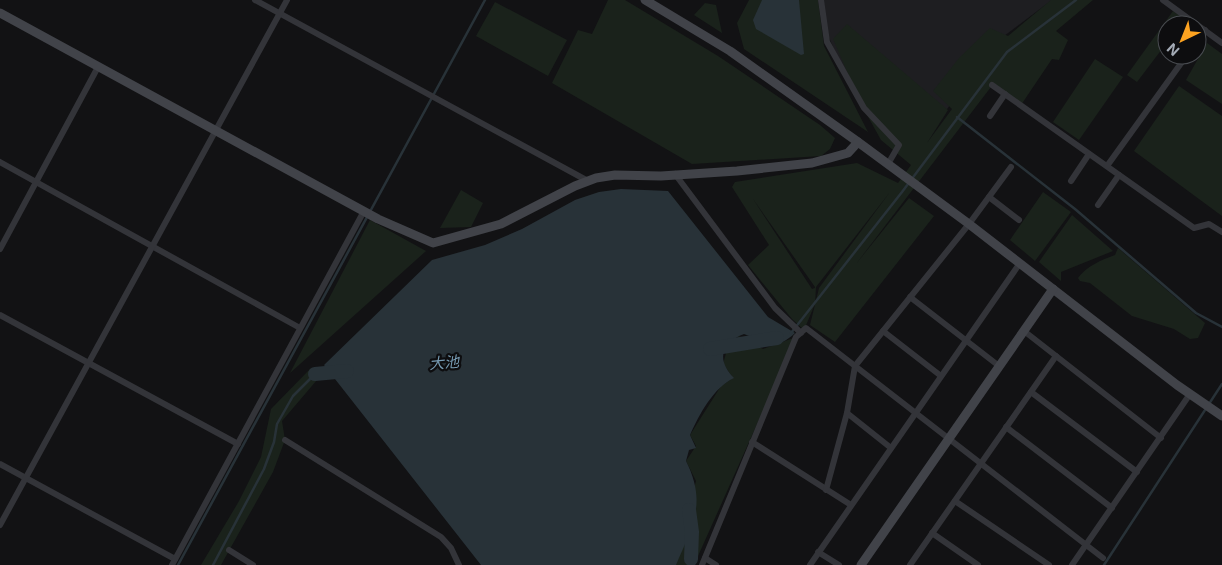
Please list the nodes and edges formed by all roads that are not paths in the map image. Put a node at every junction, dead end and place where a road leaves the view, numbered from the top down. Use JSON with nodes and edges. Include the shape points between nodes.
{"nodes":[{"id":1,"x":255,"y":0,"type":"edge"},
{"id":2,"x":286,"y":0,"type":"edge"},
{"id":3,"x":645,"y":0,"type":"edge"},
{"id":4,"x":821,"y":0,"type":"edge"},
{"id":5,"x":1165,"y":0,"type":"edge"},
{"id":6,"x":0,"y":13,"type":"edge"},
{"id":7,"x":279,"y":13,"type":"junction"},
{"id":8,"x":1185,"y":15,"type":"edge"},
{"id":9,"x":1207,"y":32,"type":"edge"},
{"id":10,"x":1222,"y":43,"type":"edge"},
{"id":11,"x":1180,"y":65,"type":"edge"},
{"id":12,"x":98,"y":67,"type":"junction"},
{"id":13,"x":992,"y":84,"type":"dead end"},
{"id":14,"x":1005,"y":94,"type":"junction"},
{"id":15,"x":990,"y":116,"type":"dead end"},
{"id":16,"x":215,"y":130,"type":"junction"},
{"id":17,"x":858,"y":142,"type":"junction"},
{"id":18,"x":1089,"y":154,"type":"junction"},
{"id":19,"x":0,"y":162,"type":"edge"},
{"id":20,"x":888,"y":164,"type":"junction"},
{"id":21,"x":1107,"y":166,"type":"junction"},
{"id":22,"x":1011,"y":167,"type":"dead end"},
{"id":23,"x":675,"y":174,"type":"junction"},
{"id":24,"x":1119,"y":175,"type":"junction"},
{"id":25,"x":588,"y":181,"type":"junction"},
{"id":26,"x":1071,"y":181,"type":"dead end"},
{"id":27,"x":37,"y":182,"type":"junction"},
{"id":28,"x":989,"y":197,"type":"junction"},
{"id":29,"x":1098,"y":205,"type":"dead end"},
{"id":30,"x":364,"y":211,"type":"junction"},
{"id":31,"x":1019,"y":220,"type":"dead end"},
{"id":32,"x":969,"y":224,"type":"junction"},
{"id":33,"x":1222,"y":232,"type":"edge"},
{"id":34,"x":151,"y":246,"type":"junction"},
{"id":35,"x":0,"y":249,"type":"edge"},
{"id":36,"x":1020,"y":264,"type":"junction"},
{"id":37,"x":1053,"y":289,"type":"junction"},
{"id":38,"x":910,"y":298,"type":"junction"},
{"id":39,"x":0,"y":314,"type":"edge"},
{"id":40,"x":300,"y":328,"type":"junction"},
{"id":41,"x":883,"y":331,"type":"junction"},
{"id":42,"x":1024,"y":331,"type":"junction"},
{"id":43,"x":801,"y":333,"type":"junction"},
{"id":44,"x":966,"y":341,"type":"junction"},
{"id":45,"x":1056,"y":356,"type":"junction"},
{"id":46,"x":88,"y":363,"type":"junction"},
{"id":47,"x":855,"y":366,"type":"junction"},
{"id":48,"x":999,"y":366,"type":"junction"},
{"id":49,"x":941,"y":376,"type":"junction"},
{"id":50,"x":1031,"y":392,"type":"junction"},
{"id":51,"x":1190,"y":394,"type":"junction"},
{"id":52,"x":847,"y":413,"type":"junction"},
{"id":53,"x":916,"y":413,"type":"junction"},
{"id":54,"x":1222,"y":416,"type":"edge"},
{"id":55,"x":1006,"y":427,"type":"junction"},
{"id":56,"x":948,"y":438,"type":"junction"},
{"id":57,"x":1160,"y":438,"type":"junction"},
{"id":58,"x":285,"y":440,"type":"dead end"},
{"id":59,"x":752,"y":442,"type":"junction"},
{"id":60,"x":238,"y":444,"type":"junction"},
{"id":61,"x":891,"y":448,"type":"junction"},
{"id":62,"x":0,"y":464,"type":"edge"},
{"id":63,"x":980,"y":464,"type":"junction"},
{"id":64,"x":1137,"y":472,"type":"junction"},
{"id":65,"x":26,"y":478,"type":"junction"},
{"id":66,"x":826,"y":490,"type":"junction"},
{"id":67,"x":955,"y":501,"type":"junction"},
{"id":68,"x":851,"y":505,"type":"junction"},
{"id":69,"x":1112,"y":508,"type":"junction"},
{"id":70,"x":0,"y":525,"type":"edge"},
{"id":71,"x":932,"y":533,"type":"junction"},
{"id":72,"x":1086,"y":545,"type":"junction"},
{"id":73,"x":229,"y":550,"type":"dead end"},
{"id":74,"x":818,"y":552,"type":"junction"},
{"id":75,"x":1103,"y":558,"type":"dead end"},
{"id":76,"x":174,"y":562,"type":"edge"},
{"id":77,"x":703,"y":562,"type":"edge"},
{"id":78,"x":253,"y":565,"type":"edge"},
{"id":79,"x":459,"y":565,"type":"edge"},
{"id":80,"x":716,"y":565,"type":"edge"},
{"id":81,"x":810,"y":565,"type":"edge"},
{"id":82,"x":838,"y":565,"type":"edge"},
{"id":83,"x":860,"y":565,"type":"edge"},
{"id":84,"x":910,"y":565,"type":"edge"},
{"id":85,"x":978,"y":565,"type":"edge"},
{"id":86,"x":1048,"y":565,"type":"edge"},
{"id":87,"x":1072,"y":565,"type":"edge"}],
"edges":[{"from":1,"to":7,"type":"street"},
{"from":2,"to":7,"type":"street"},
{"from":3,"to":17,"type":"street","via":[[730,52]]},
{"from":4,"to":20,"type":"street","via":[[827,42],[864,108],[900,146]]},
{"from":5,"to":8,"type":"street"},
{"from":6,"to":12,"type":"street"},
{"from":7,"to":16,"type":"street"},
{"from":7,"to":25,"type":"street"},
{"from":9,"to":10,"type":"street"},
{"from":11,"to":21,"type":"street"},
{"from":12,"to":16,"type":"street"},
{"from":12,"to":27,"type":"street"},
{"from":13,"to":14,"type":"street"},
{"from":14,"to":15,"type":"street"},
{"from":14,"to":18,"type":"street"},
{"from":16,"to":30,"type":"street"},
{"from":16,"to":34,"type":"street"},
{"from":17,"to":20,"type":"street"},
{"from":17,"to":23,"type":"street","via":[[848,153],[812,162]]},
{"from":18,"to":21,"type":"street"},
{"from":18,"to":26,"type":"street"},
{"from":19,"to":27,"type":"street"},
{"from":20,"to":32,"type":"street"},
{"from":21,"to":24,"type":"street"},
{"from":22,"to":28,"type":"street"},
{"from":23,"to":25,"type":"street","via":[[615,174]]},
{"from":23,"to":43,"type":"street","via":[[775,308]]},
{"from":24,"to":29,"type":"street"},
{"from":24,"to":33,"type":"street","via":[[1194,228],[1209,224]]},
{"from":25,"to":30,"type":"street","via":[[501,224],[433,243]]},
{"from":27,"to":34,"type":"street"},
{"from":27,"to":35,"type":"street"},
{"from":28,"to":31,"type":"street"},
{"from":28,"to":32,"type":"street"},
{"from":30,"to":40,"type":"street"},
{"from":32,"to":36,"type":"street"},
{"from":32,"to":38,"type":"street"},
{"from":34,"to":40,"type":"street"},
{"from":34,"to":46,"type":"street"},
{"from":36,"to":37,"type":"street"},
{"from":36,"to":44,"type":"street"},
{"from":37,"to":42,"type":"street"},
{"from":37,"to":51,"type":"street"},
{"from":38,"to":41,"type":"street"},
{"from":38,"to":44,"type":"street"},
{"from":39,"to":46,"type":"street"},
{"from":40,"to":60,"type":"street"},
{"from":41,"to":47,"type":"street"},
{"from":41,"to":49,"type":"street"},
{"from":42,"to":45,"type":"street"},
{"from":42,"to":48,"type":"street"},
{"from":43,"to":47,"type":"street","via":[[806,328]]},
{"from":43,"to":59,"type":"street","via":[[796,337]]},
{"from":44,"to":48,"type":"street"},
{"from":44,"to":49,"type":"street"},
{"from":45,"to":50,"type":"street"},
{"from":45,"to":57,"type":"street"},
{"from":46,"to":60,"type":"street"},
{"from":46,"to":65,"type":"street"},
{"from":47,"to":52,"type":"street"},
{"from":47,"to":53,"type":"street"},
{"from":48,"to":56,"type":"street"},
{"from":49,"to":53,"type":"street"},
{"from":50,"to":55,"type":"street"},
{"from":50,"to":64,"type":"street"},
{"from":51,"to":54,"type":"street"},
{"from":51,"to":57,"type":"street"},
{"from":52,"to":61,"type":"street"},
{"from":52,"to":66,"type":"street"},
{"from":53,"to":56,"type":"street"},
{"from":53,"to":61,"type":"street"},
{"from":55,"to":63,"type":"street"},
{"from":55,"to":69,"type":"street"},
{"from":56,"to":63,"type":"street"},
{"from":56,"to":83,"type":"street"},
{"from":57,"to":64,"type":"street"},
{"from":58,"to":79,"type":"street","via":[[441,537]]},
{"from":59,"to":66,"type":"street"},
{"from":59,"to":77,"type":"street"},
{"from":60,"to":76,"type":"street"},
{"from":61,"to":68,"type":"street"},
{"from":62,"to":65,"type":"street"},
{"from":63,"to":67,"type":"street"},
{"from":63,"to":72,"type":"street"},
{"from":64,"to":69,"type":"street"},
{"from":65,"to":70,"type":"street"},
{"from":65,"to":76,"type":"street"},
{"from":66,"to":68,"type":"street"},
{"from":67,"to":71,"type":"street"},
{"from":67,"to":86,"type":"street"},
{"from":68,"to":74,"type":"street"},
{"from":69,"to":72,"type":"street"},
{"from":71,"to":84,"type":"street"},
{"from":71,"to":85,"type":"street"},
{"from":72,"to":75,"type":"street"},
{"from":72,"to":87,"type":"street"},
{"from":73,"to":78,"type":"street"},
{"from":74,"to":81,"type":"street"},
{"from":74,"to":82,"type":"street"},
{"from":77,"to":80,"type":"street"}]}
